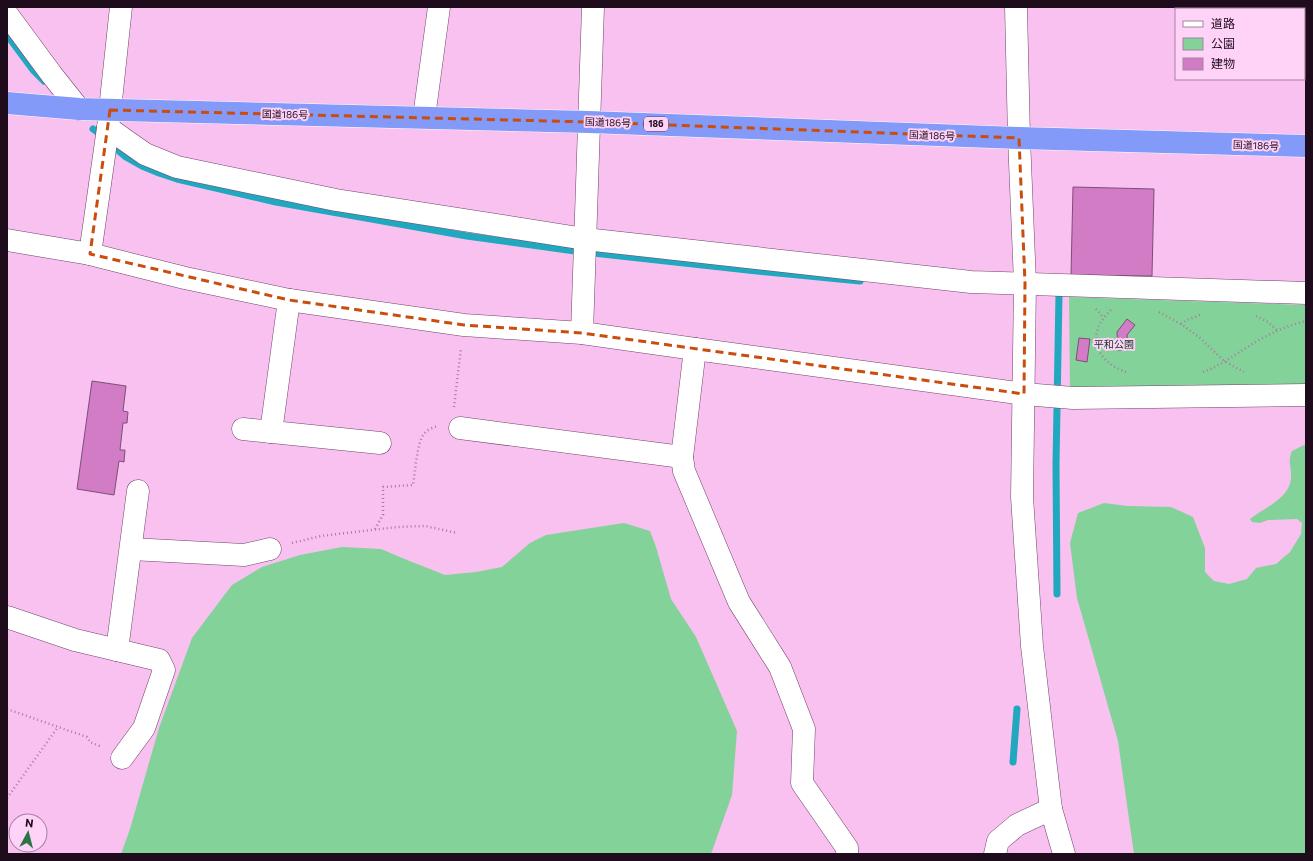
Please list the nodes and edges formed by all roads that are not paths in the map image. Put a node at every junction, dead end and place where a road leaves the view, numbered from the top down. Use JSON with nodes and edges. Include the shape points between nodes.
{"nodes":[{"id":1,"x":121,"y":7,"type":"edge"},
{"id":2,"x":439,"y":7,"type":"edge"},
{"id":3,"x":593,"y":7,"type":"edge"},
{"id":4,"x":1016,"y":7,"type":"edge"},
{"id":5,"x":7,"y":14,"type":"edge"},
{"id":6,"x":7,"y":103,"type":"edge"},
{"id":7,"x":79,"y":109,"type":"junction"},
{"id":8,"x":424,"y":117,"type":"junction"},
{"id":9,"x":109,"y":119,"type":"junction"},
{"id":10,"x":589,"y":122,"type":"junction"},
{"id":11,"x":1019,"y":138,"type":"junction"},
{"id":12,"x":1306,"y":146,"type":"edge"},
{"id":13,"x":585,"y":239,"type":"junction"},
{"id":14,"x":7,"y":240,"type":"edge"},
{"id":15,"x":90,"y":254,"type":"junction"},
{"id":16,"x":1025,"y":283,"type":"junction"},
{"id":17,"x":1306,"y":293,"type":"edge"},
{"id":18,"x":289,"y":300,"type":"junction"},
{"id":19,"x":582,"y":333,"type":"junction"},
{"id":20,"x":695,"y":349,"type":"junction"},
{"id":21,"x":1024,"y":394,"type":"junction"},
{"id":22,"x":1306,"y":395,"type":"edge"},
{"id":23,"x":451,"y":420,"type":"road end"},
{"id":24,"x":243,"y":429,"type":"dead end"},
{"id":25,"x":271,"y":432,"type":"junction"},
{"id":26,"x":380,"y":443,"type":"dead end"},
{"id":27,"x":682,"y":456,"type":"junction"},
{"id":28,"x":138,"y":491,"type":"dead end"},
{"id":29,"x":131,"y":549,"type":"junction"},
{"id":30,"x":270,"y":549,"type":"road end"},
{"id":31,"x":7,"y":617,"type":"edge"},
{"id":32,"x":117,"y":650,"type":"junction"},
{"id":33,"x":122,"y":758,"type":"road end"},
{"id":34,"x":1051,"y":809,"type":"junction"},
{"id":35,"x":848,"y":854,"type":"edge"},
{"id":36,"x":995,"y":854,"type":"edge"},
{"id":37,"x":1064,"y":854,"type":"edge"}],
"edges":[{"from":1,"to":9,"type":"street"},
{"from":2,"to":8,"type":"street"},
{"from":3,"to":10,"type":"street"},
{"from":4,"to":11,"type":"street"},
{"from":5,"to":7,"type":"street"},
{"from":6,"to":7,"type":"highway","name":"国道186号","number":"186"},
{"from":7,"to":9,"type":"highway","name":"国道186号","number":"186"},
{"from":8,"to":9,"type":"highway","name":"国道186号","number":"186"},
{"from":8,"to":10,"type":"highway","name":"国道186号","number":"186"},
{"from":9,"to":13,"type":"street","via":[[145,154],[177,167],[336,200]]},
{"from":9,"to":15,"type":"street"},
{"from":10,"to":11,"type":"highway","name":"国道186号","number":"186"},
{"from":10,"to":13,"type":"street"},
{"from":11,"to":12,"type":"highway","name":"国道186号","number":"186"},
{"from":11,"to":16,"type":"street"},
{"from":13,"to":16,"type":"street","via":[[971,282]]},
{"from":13,"to":19,"type":"street"},
{"from":14,"to":15,"type":"street"},
{"from":15,"to":18,"type":"street"},
{"from":16,"to":17,"type":"street"},
{"from":16,"to":21,"type":"street"},
{"from":18,"to":19,"type":"street","via":[[464,325]]},
{"from":18,"to":25,"type":"street"},
{"from":19,"to":20,"type":"street"},
{"from":20,"to":21,"type":"street"},
{"from":20,"to":27,"type":"street"},
{"from":21,"to":22,"type":"street","via":[[1073,398]]},
{"from":21,"to":34,"type":"street","via":[[1022,498],[1027,575],[1032,646]]},
{"from":23,"to":27,"type":"street"},
{"from":24,"to":25,"type":"street"},
{"from":25,"to":26,"type":"street"},
{"from":27,"to":35,"type":"street","via":[[686,478],[739,602],[780,667],[804,729],[802,783],[848,848]]},
{"from":28,"to":29,"type":"street"},
{"from":29,"to":30,"type":"street","via":[[244,554]]},
{"from":29,"to":32,"type":"street"},
{"from":31,"to":32,"type":"street","via":[[75,640]]},
{"from":32,"to":33,"type":"street","via":[[159,660],[164,670],[144,728]]},
{"from":34,"to":36,"type":"street","via":[[1017,825],[998,841]]},
{"from":34,"to":37,"type":"street"}]}
